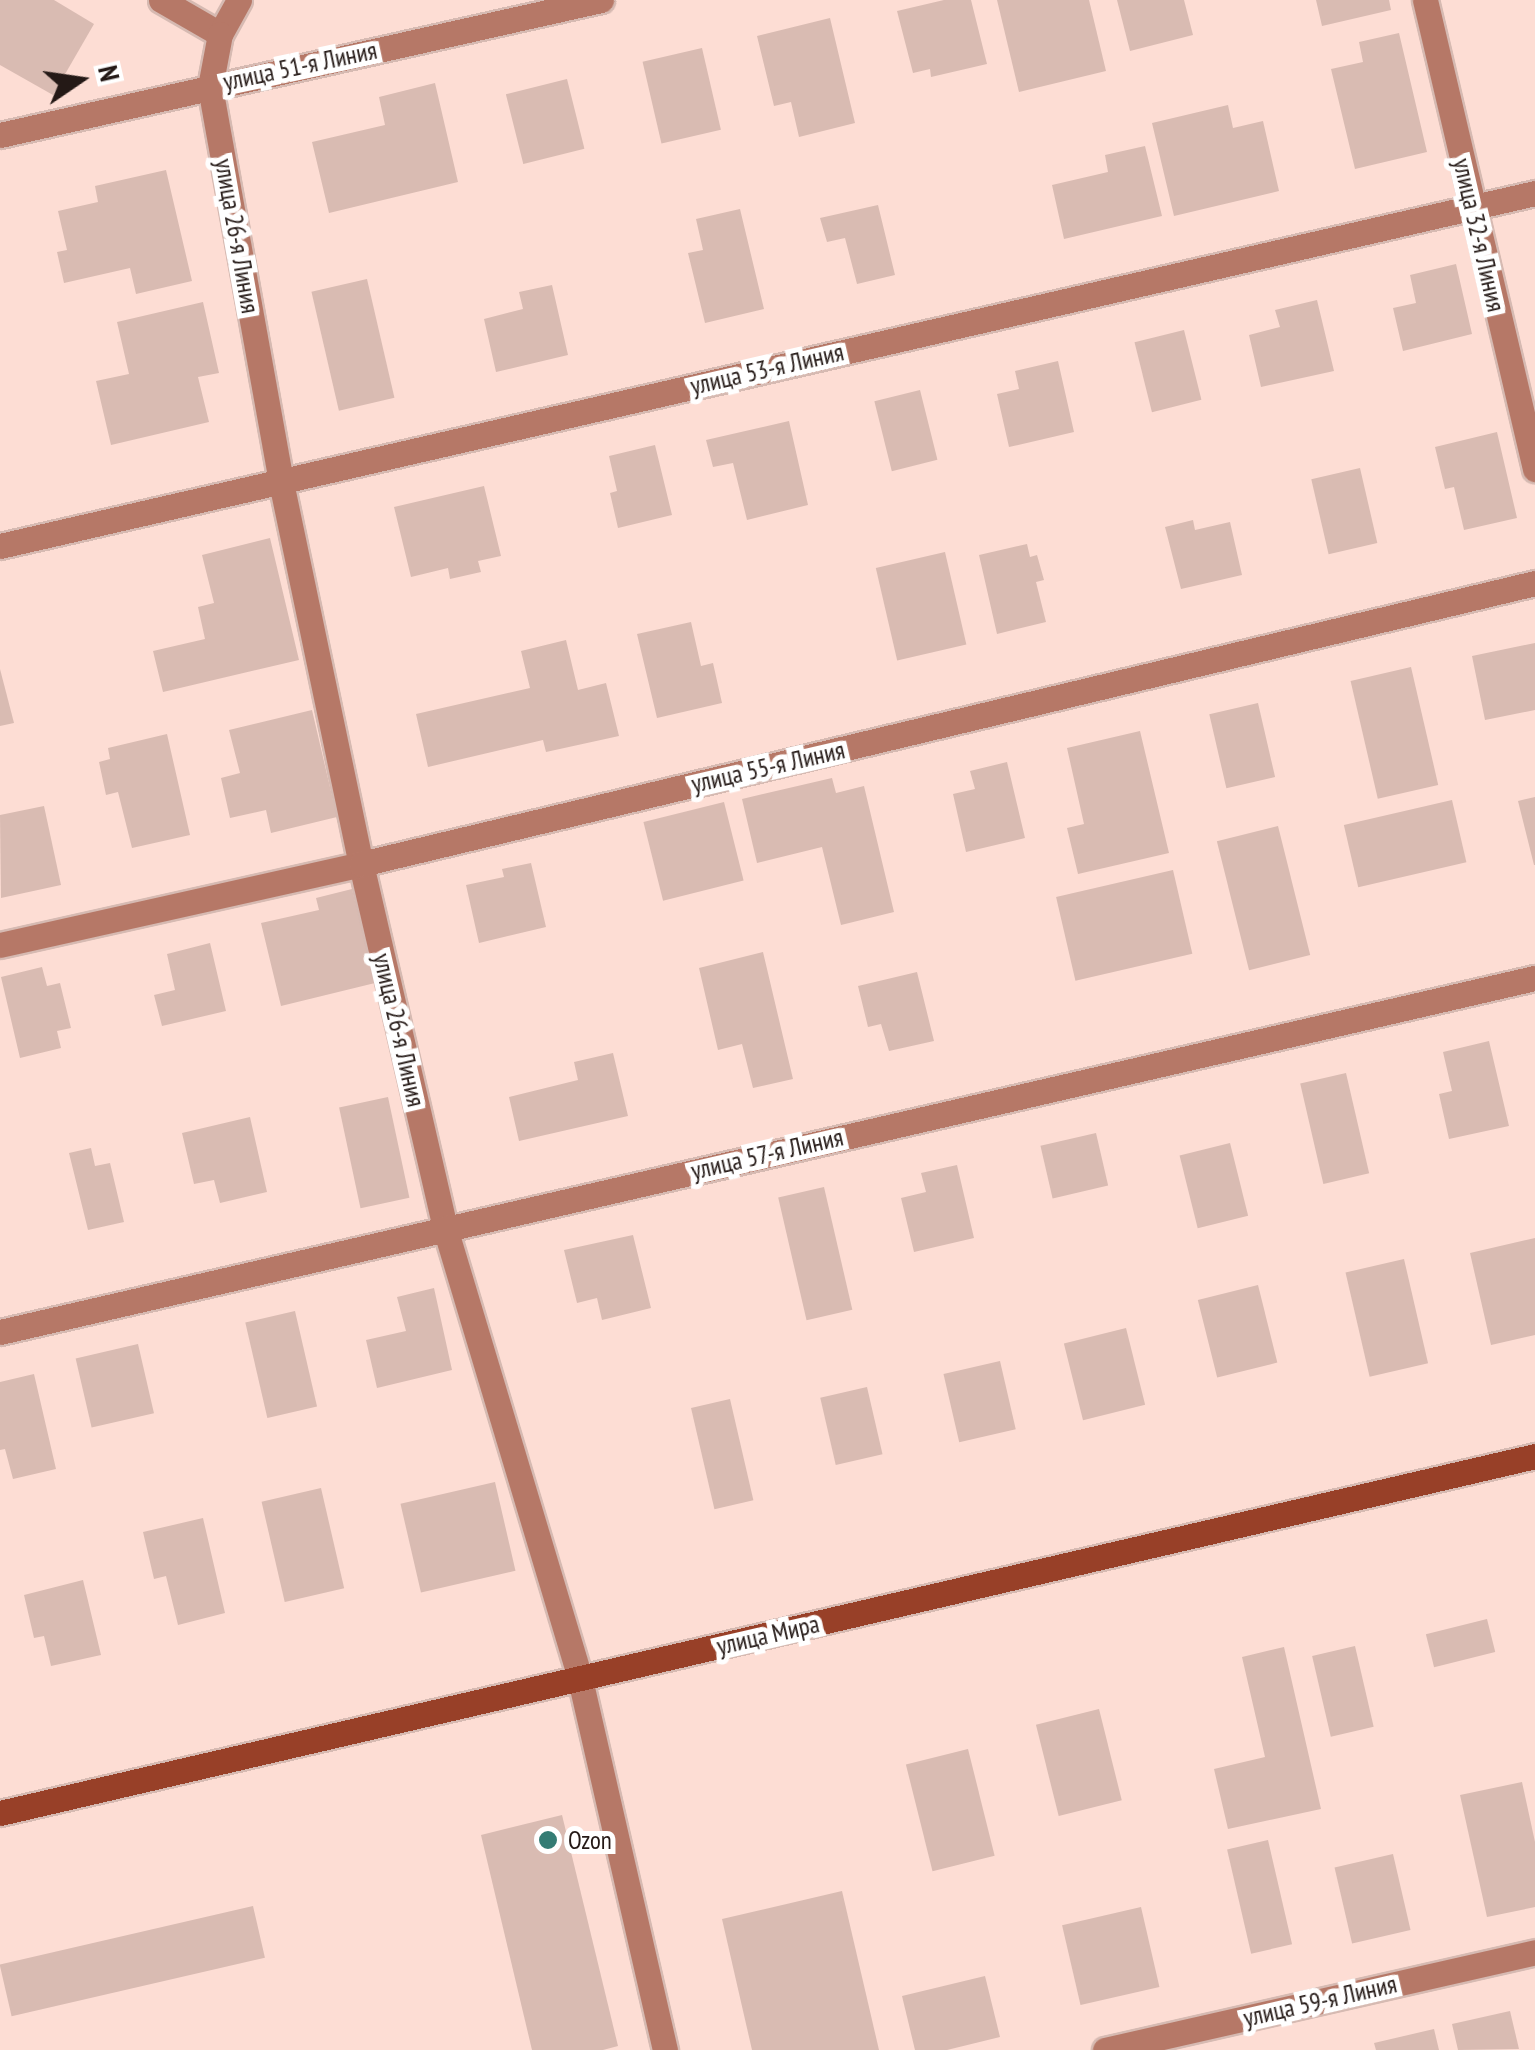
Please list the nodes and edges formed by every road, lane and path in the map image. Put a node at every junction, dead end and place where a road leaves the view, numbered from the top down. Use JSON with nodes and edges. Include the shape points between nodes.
{"nodes":[{"id":1,"x":161,"y":0,"type":"edge"},
{"id":2,"x":239,"y":0,"type":"edge"},
{"id":3,"x":601,"y":0,"type":"edge"},
{"id":4,"x":1425,"y":0,"type":"edge"},
{"id":5,"x":220,"y":34,"type":"junction"},
{"id":6,"x":210,"y":86,"type":"junction"},
{"id":7,"x":0,"y":135,"type":"edge"},
{"id":8,"x":1535,"y":192,"type":"edge"},
{"id":9,"x":1472,"y":207,"type":"junction"},
{"id":10,"x":1535,"y":468,"type":"edge"},
{"id":11,"x":281,"y":482,"type":"junction"},
{"id":12,"x":0,"y":546,"type":"edge"},
{"id":13,"x":1535,"y":583,"type":"edge"},
{"id":14,"x":361,"y":864,"type":"junction"},
{"id":15,"x":0,"y":945,"type":"edge"},
{"id":16,"x":1535,"y":978,"type":"edge"},
{"id":17,"x":445,"y":1228,"type":"junction"},
{"id":18,"x":0,"y":1332,"type":"edge"},
{"id":19,"x":1535,"y":1456,"type":"edge"},
{"id":20,"x":580,"y":1680,"type":"junction"},
{"id":21,"x":0,"y":1813,"type":"edge"},
{"id":22,"x":1535,"y":1952,"type":"edge"},
{"id":23,"x":664,"y":2050,"type":"edge"},
{"id":24,"x":1105,"y":2050,"type":"edge"}],
"edges":[{"from":1,"to":5,"type":"street"},
{"from":2,"to":5,"type":"street","name":"улица 26-я Линия"},
{"from":3,"to":6,"type":"street","name":"улица 51-я Линия"},
{"from":4,"to":9,"type":"street","name":"улица 32-я Линия"},
{"from":5,"to":6,"type":"street","name":"улица 26-я Линия"},
{"from":6,"to":7,"type":"street","name":"улица 51-я Линия"},
{"from":6,"to":11,"type":"street","name":"улица 26-я Линия"},
{"from":8,"to":9,"type":"street","name":"улица 53-я Линия"},
{"from":9,"to":10,"type":"street","name":"улица 32-я Линия"},
{"from":9,"to":11,"type":"street","name":"улица 53-я Линия"},
{"from":11,"to":12,"type":"street","name":"улица 53-я Линия"},
{"from":11,"to":14,"type":"street","name":"улица 26-я Линия"},
{"from":13,"to":14,"type":"street","name":"улица 55-я Линия"},
{"from":14,"to":15,"type":"street","name":"улица 55-я Линия"},
{"from":14,"to":17,"type":"street","name":"улица 26-я Линия"},
{"from":16,"to":17,"type":"street","name":"улица 57-я Линия"},
{"from":17,"to":18,"type":"street","name":"улица 57-я Линия"},
{"from":17,"to":20,"type":"street","name":"улица 26-я Линия"},
{"from":19,"to":20,"type":"main road","name":"улица Мира"},
{"from":20,"to":21,"type":"main road","name":"улица Мира"},
{"from":20,"to":23,"type":"street","name":"улица 26-я Линия"},
{"from":22,"to":24,"type":"street","name":"улица 59-я Линия"}]}
